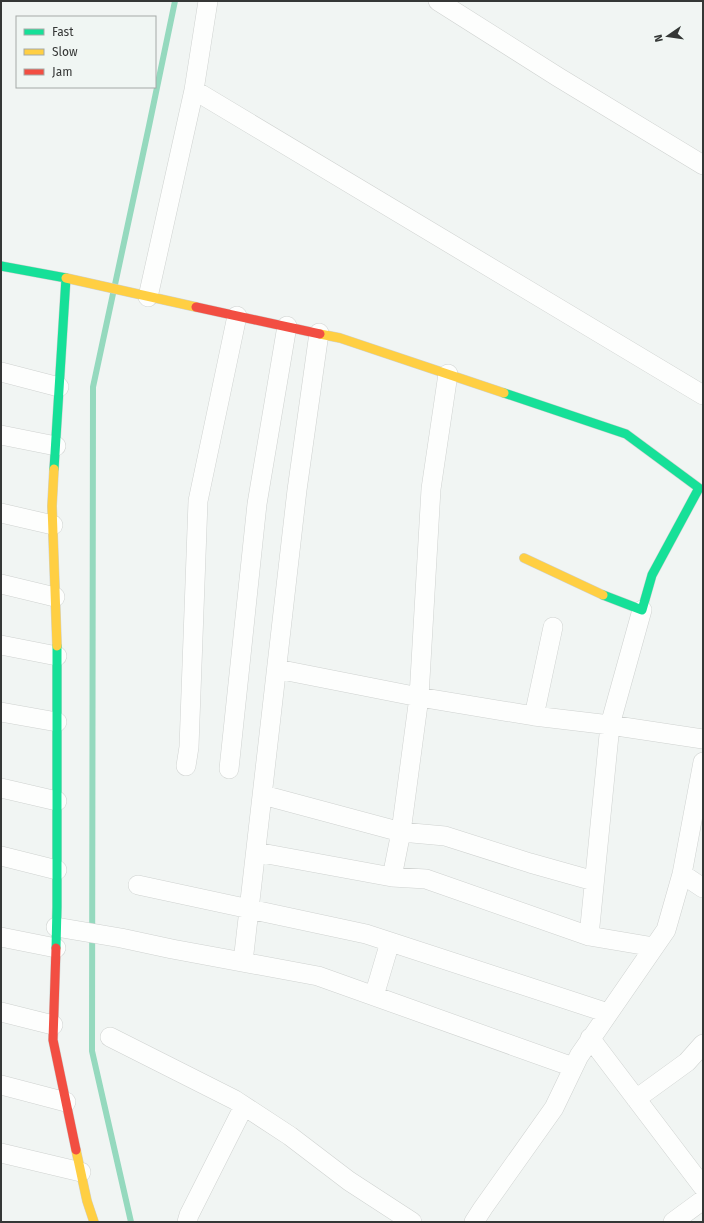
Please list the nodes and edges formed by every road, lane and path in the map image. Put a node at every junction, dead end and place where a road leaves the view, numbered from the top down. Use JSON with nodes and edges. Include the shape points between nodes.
{"nodes":[{"id":1,"x":208,"y":1,"type":"edge"},
{"id":2,"x":438,"y":1,"type":"edge"},
{"id":3,"x":194,"y":90,"type":"junction"},
{"id":4,"x":703,"y":166,"type":"edge"},
{"id":5,"x":1,"y":266,"type":"edge"},
{"id":6,"x":66,"y":278,"type":"junction"},
{"id":7,"x":148,"y":297,"type":"junction"},
{"id":8,"x":237,"y":316,"type":"junction"},
{"id":9,"x":287,"y":326,"type":"junction"},
{"id":10,"x":319,"y":333,"type":"junction"},
{"id":11,"x":1,"y":372,"type":"edge"},
{"id":12,"x":448,"y":374,"type":"junction"},
{"id":13,"x":59,"y":387,"type":"junction"},
{"id":14,"x":703,"y":395,"type":"edge"},
{"id":15,"x":1,"y":435,"type":"edge"},
{"id":16,"x":56,"y":446,"type":"junction"},
{"id":17,"x":1,"y":513,"type":"edge"},
{"id":18,"x":52,"y":525,"type":"junction"},
{"id":19,"x":524,"y":558,"type":"dead end"},
{"id":20,"x":1,"y":584,"type":"edge"},
{"id":21,"x":55,"y":597,"type":"junction"},
{"id":22,"x":642,"y":610,"type":"junction"},
{"id":23,"x":553,"y":627,"type":"dead end"},
{"id":24,"x":1,"y":645,"type":"edge"},
{"id":25,"x":57,"y":656,"type":"junction"},
{"id":26,"x":277,"y":669,"type":"junction"},
{"id":27,"x":419,"y":697,"type":"junction"},
{"id":28,"x":1,"y":712,"type":"edge"},
{"id":29,"x":534,"y":716,"type":"junction"},
{"id":30,"x":57,"y":722,"type":"junction"},
{"id":31,"x":610,"y":725,"type":"junction"},
{"id":32,"x":703,"y":739,"type":"edge"},
{"id":33,"x":703,"y":762,"type":"edge"},
{"id":34,"x":186,"y":766,"type":"dead end"},
{"id":35,"x":229,"y":769,"type":"dead end"},
{"id":36,"x":1,"y":788,"type":"edge"},
{"id":37,"x":263,"y":795,"type":"junction"},
{"id":38,"x":57,"y":801,"type":"junction"},
{"id":39,"x":401,"y":832,"type":"junction"},
{"id":40,"x":256,"y":852,"type":"junction"},
{"id":41,"x":1,"y":856,"type":"edge"},
{"id":42,"x":57,"y":870,"type":"junction"},
{"id":43,"x":682,"y":874,"type":"junction"},
{"id":44,"x":392,"y":877,"type":"junction"},
{"id":45,"x":594,"y":881,"type":"junction"},
{"id":46,"x":138,"y":885,"type":"dead end"},
{"id":47,"x":703,"y":888,"type":"edge"},
{"id":48,"x":250,"y":909,"type":"junction"},
{"id":49,"x":56,"y":927,"type":"junction"},
{"id":50,"x":589,"y":936,"type":"junction"},
{"id":51,"x":1,"y":937,"type":"edge"},
{"id":52,"x":390,"y":942,"type":"junction"},
{"id":53,"x":56,"y":948,"type":"junction"},
{"id":54,"x":654,"y":948,"type":"junction"},
{"id":55,"x":243,"y":962,"type":"junction"},
{"id":56,"x":374,"y":996,"type":"junction"},
{"id":57,"x":1,"y":1012,"type":"edge"},
{"id":58,"x":608,"y":1014,"type":"junction"},
{"id":59,"x":53,"y":1025,"type":"junction"},
{"id":60,"x":110,"y":1037,"type":"dead end"},
{"id":61,"x":590,"y":1038,"type":"junction"},
{"id":62,"x":703,"y":1044,"type":"edge"},
{"id":63,"x":573,"y":1067,"type":"junction"},
{"id":64,"x":1,"y":1085,"type":"edge"},
{"id":65,"x":636,"y":1099,"type":"junction"},
{"id":66,"x":66,"y":1102,"type":"junction"},
{"id":67,"x":244,"y":1106,"type":"junction"},
{"id":68,"x":1,"y":1153,"type":"edge"},
{"id":69,"x":81,"y":1172,"type":"junction"},
{"id":70,"x":703,"y":1187,"type":"edge"},
{"id":71,"x":703,"y":1200,"type":"edge"},
{"id":72,"x":94,"y":1222,"type":"edge"},
{"id":73,"x":187,"y":1222,"type":"edge"},
{"id":74,"x":412,"y":1222,"type":"edge"},
{"id":75,"x":474,"y":1222,"type":"edge"},
{"id":76,"x":673,"y":1222,"type":"edge"}],
"edges":[{"from":1,"to":3,"type":"street"},
{"from":2,"to":4,"type":"street"},
{"from":3,"to":7,"type":"street"},
{"from":3,"to":14,"type":"street"},
{"from":5,"to":6,"type":"street"},
{"from":6,"to":7,"type":"street"},
{"from":6,"to":13,"type":"street"},
{"from":7,"to":8,"type":"street"},
{"from":8,"to":9,"type":"street"},
{"from":8,"to":34,"type":"street","via":[[198,501],[189,747]]},
{"from":9,"to":10,"type":"street"},
{"from":9,"to":35,"type":"street","via":[[257,504]]},
{"from":10,"to":12,"type":"street"},
{"from":10,"to":26,"type":"street","via":[[297,490]]},
{"from":11,"to":13,"type":"street"},
{"from":12,"to":22,"type":"street","via":[[626,434],[699,488],[652,575]]},
{"from":12,"to":27,"type":"street","via":[[431,489]]},
{"from":13,"to":16,"type":"street"},
{"from":15,"to":16,"type":"street"},
{"from":16,"to":18,"type":"street"},
{"from":17,"to":18,"type":"street"},
{"from":18,"to":21,"type":"street"},
{"from":19,"to":22,"type":"street","via":[[607,597]]},
{"from":20,"to":21,"type":"street"},
{"from":21,"to":25,"type":"street"},
{"from":22,"to":31,"type":"street"},
{"from":23,"to":29,"type":"street"},
{"from":24,"to":25,"type":"street"},
{"from":25,"to":30,"type":"street"},
{"from":26,"to":27,"type":"street"},
{"from":26,"to":37,"type":"street"},
{"from":27,"to":29,"type":"street"},
{"from":27,"to":39,"type":"street"},
{"from":28,"to":30,"type":"street"},
{"from":29,"to":31,"type":"street"},
{"from":30,"to":38,"type":"street"},
{"from":31,"to":32,"type":"street"},
{"from":31,"to":45,"type":"street"},
{"from":33,"to":43,"type":"street"},
{"from":36,"to":38,"type":"street"},
{"from":37,"to":39,"type":"street"},
{"from":37,"to":40,"type":"street"},
{"from":38,"to":42,"type":"street"},
{"from":39,"to":44,"type":"street"},
{"from":39,"to":45,"type":"street","via":[[445,836]]},
{"from":40,"to":44,"type":"street"},
{"from":40,"to":48,"type":"street"},
{"from":41,"to":42,"type":"street"},
{"from":42,"to":49,"type":"street"},
{"from":43,"to":47,"type":"street"},
{"from":43,"to":54,"type":"street","via":[[666,930]]},
{"from":44,"to":50,"type":"street","via":[[426,879]]},
{"from":45,"to":50,"type":"street"},
{"from":46,"to":48,"type":"street"},
{"from":48,"to":52,"type":"street","via":[[366,934]]},
{"from":48,"to":55,"type":"street"},
{"from":49,"to":53,"type":"street"},
{"from":49,"to":55,"type":"street"},
{"from":50,"to":54,"type":"street"},
{"from":51,"to":53,"type":"street"},
{"from":52,"to":56,"type":"street"},
{"from":52,"to":58,"type":"street"},
{"from":53,"to":59,"type":"street"},
{"from":54,"to":58,"type":"street"},
{"from":55,"to":56,"type":"street","via":[[318,976]]},
{"from":56,"to":63,"type":"street"},
{"from":57,"to":59,"type":"street"},
{"from":58,"to":61,"type":"street"},
{"from":59,"to":66,"type":"street","via":[[52,1040]]},
{"from":60,"to":67,"type":"street"},
{"from":61,"to":63,"type":"street"},
{"from":61,"to":65,"type":"street"},
{"from":62,"to":65,"type":"street","via":[[687,1062]]},
{"from":63,"to":75,"type":"street","via":[[554,1108]]},
{"from":64,"to":66,"type":"street"},
{"from":65,"to":70,"type":"street"},
{"from":66,"to":69,"type":"street"},
{"from":67,"to":73,"type":"street"},
{"from":67,"to":74,"type":"street","via":[[290,1136],[349,1181]]},
{"from":68,"to":69,"type":"street"},
{"from":69,"to":72,"type":"street"},
{"from":71,"to":76,"type":"street"}]}
